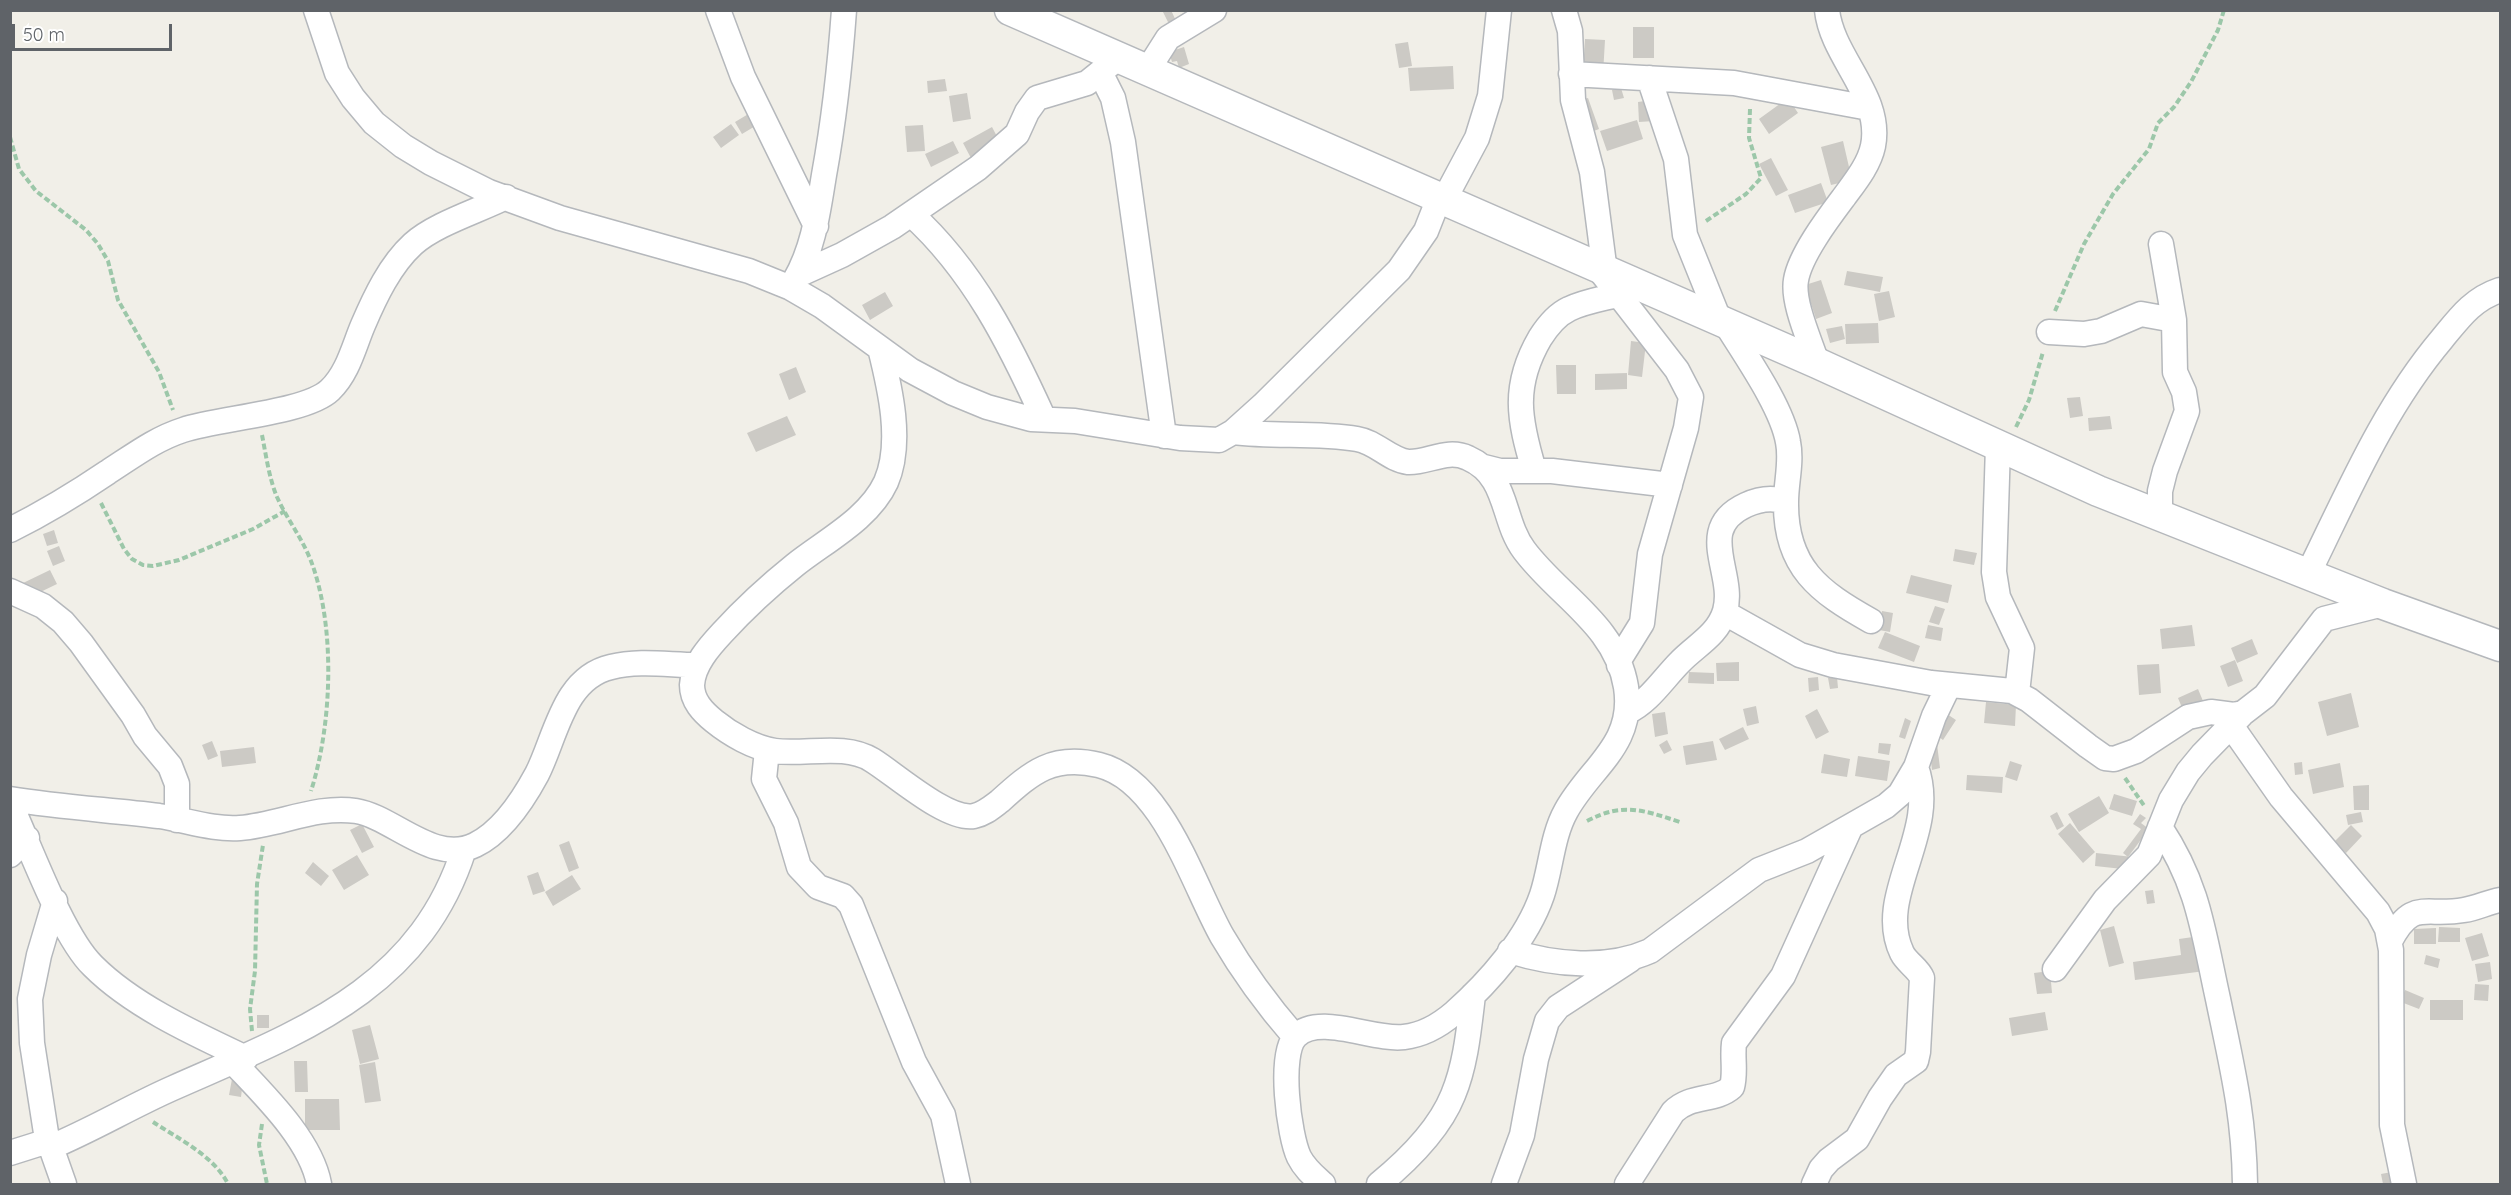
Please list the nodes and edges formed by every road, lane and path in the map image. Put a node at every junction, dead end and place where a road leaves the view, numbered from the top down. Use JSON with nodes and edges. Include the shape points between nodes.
{"nodes":[{"id":1,"x":316,"y":10,"type":"edge"},
{"id":2,"x":718,"y":10,"type":"edge"},
{"id":3,"x":844,"y":10,"type":"edge"},
{"id":4,"x":1010,"y":10,"type":"edge"},
{"id":5,"x":1214,"y":10,"type":"edge"},
{"id":6,"x":1499,"y":10,"type":"edge"},
{"id":7,"x":1564,"y":10,"type":"edge"},
{"id":8,"x":1827,"y":10,"type":"edge"},
{"id":9,"x":2224,"y":10,"type":"edge"},
{"id":10,"x":1109,"y":66,"type":"junction"},
{"id":11,"x":1147,"y":71,"type":"junction"},
{"id":12,"x":1571,"y":74,"type":"junction"},
{"id":13,"x":1649,"y":78,"type":"junction"},
{"id":14,"x":1758,"y":86,"type":"junction"},
{"id":15,"x":1869,"y":108,"type":"junction"},
{"id":16,"x":10,"y":137,"type":"edge"},
{"id":17,"x":506,"y":197,"type":"junction"},
{"id":18,"x":1442,"y":199,"type":"junction"},
{"id":19,"x":911,"y":214,"type":"junction"},
{"id":20,"x":816,"y":226,"type":"junction"},
{"id":21,"x":1685,"y":235,"type":"junction"},
{"id":22,"x":2161,"y":244,"type":"dead end"},
{"id":23,"x":1607,"y":278,"type":"junction"},
{"id":24,"x":795,"y":281,"type":"junction"},
{"id":25,"x":2500,"y":290,"type":"edge"},
{"id":26,"x":2174,"y":320,"type":"junction"},
{"id":27,"x":1723,"y":323,"type":"junction"},
{"id":28,"x":2049,"y":332,"type":"junction"},
{"id":29,"x":880,"y":348,"type":"junction"},
{"id":30,"x":1817,"y":363,"type":"junction"},
{"id":31,"x":259,"y":413,"type":"junction"},
{"id":32,"x":1044,"y":419,"type":"junction"},
{"id":33,"x":180,"y":431,"type":"junction"},
{"id":34,"x":1233,"y":432,"type":"junction"},
{"id":35,"x":1164,"y":436,"type":"junction"},
{"id":36,"x":1995,"y":444,"type":"junction"},
{"id":37,"x":1484,"y":467,"type":"junction"},
{"id":38,"x":1534,"y":470,"type":"junction"},
{"id":39,"x":92,"y":482,"type":"junction"},
{"id":40,"x":1670,"y":485,"type":"junction"},
{"id":41,"x":1786,"y":502,"type":"junction"},
{"id":42,"x":285,"y":511,"type":"junction"},
{"id":43,"x":2160,"y":516,"type":"junction"},
{"id":44,"x":10,"y":530,"type":"edge"},
{"id":45,"x":2308,"y":574,"type":"junction"},
{"id":46,"x":10,"y":591,"type":"edge"},
{"id":47,"x":2382,"y":603,"type":"junction"},
{"id":48,"x":1725,"y":613,"type":"junction"},
{"id":49,"x":1871,"y":621,"type":"dead end"},
{"id":50,"x":2500,"y":645,"type":"edge"},
{"id":51,"x":697,"y":665,"type":"junction"},
{"id":52,"x":1619,"y":665,"type":"junction"},
{"id":53,"x":1949,"y":685,"type":"junction"},
{"id":54,"x":2018,"y":693,"type":"junction"},
{"id":55,"x":1627,"y":712,"type":"junction"},
{"id":56,"x":2237,"y":720,"type":"junction"},
{"id":57,"x":767,"y":750,"type":"junction"},
{"id":58,"x":2114,"y":759,"type":"junction"},
{"id":59,"x":1916,"y":767,"type":"junction"},
{"id":60,"x":10,"y":801,"type":"edge"},
{"id":61,"x":303,"y":815,"type":"junction"},
{"id":62,"x":177,"y":820,"type":"junction"},
{"id":63,"x":1680,"y":822,"type":"dead end"},
{"id":64,"x":266,"y":823,"type":"junction"},
{"id":65,"x":1851,"y":826,"type":"junction"},
{"id":66,"x":2160,"y":827,"type":"junction"},
{"id":67,"x":1557,"y":835,"type":"junction"},
{"id":68,"x":27,"y":838,"type":"junction"},
{"id":69,"x":464,"y":849,"type":"junction"},
{"id":70,"x":10,"y":855,"type":"edge"},
{"id":71,"x":2500,"y":900,"type":"edge"},
{"id":72,"x":55,"y":902,"type":"junction"},
{"id":73,"x":2390,"y":941,"type":"junction"},
{"id":74,"x":1510,"y":951,"type":"junction"},
{"id":75,"x":1632,"y":959,"type":"junction"},
{"id":76,"x":2055,"y":969,"type":"dead end"},
{"id":77,"x":1473,"y":995,"type":"junction"},
{"id":78,"x":1295,"y":1037,"type":"junction"},
{"id":79,"x":247,"y":1057,"type":"junction"},
{"id":80,"x":268,"y":1100,"type":"junction"},
{"id":81,"x":129,"y":1107,"type":"junction"},
{"id":82,"x":49,"y":1144,"type":"junction"},
{"id":83,"x":10,"y":1153,"type":"edge"},
{"id":84,"x":64,"y":1185,"type":"edge"},
{"id":85,"x":228,"y":1185,"type":"edge"},
{"id":86,"x":267,"y":1185,"type":"edge"},
{"id":87,"x":319,"y":1185,"type":"edge"},
{"id":88,"x":958,"y":1185,"type":"edge"},
{"id":89,"x":1323,"y":1185,"type":"edge"},
{"id":90,"x":1379,"y":1185,"type":"edge"},
{"id":91,"x":1504,"y":1185,"type":"edge"},
{"id":92,"x":1627,"y":1185,"type":"edge"},
{"id":93,"x":1814,"y":1185,"type":"edge"},
{"id":94,"x":2244,"y":1185,"type":"edge"},
{"id":95,"x":2404,"y":1185,"type":"edge"}],
"edges":[{"from":1,"to":17,"type":"street","via":[[337,73],[374,123],[431,162]]},
{"from":2,"to":20,"type":"street","via":[[744,77]]},
{"from":3,"to":20,"type":"street","via":[[835,119]]},
{"from":4,"to":10,"type":"street"},
{"from":5,"to":11,"type":"street","via":[[1168,38]]},
{"from":6,"to":18,"type":"street","via":[[1490,96],[1478,138]]},
{"from":7,"to":12,"type":"street","via":[[1570,31]]},
{"from":8,"to":15,"type":"street","via":[[1835,41]]},
{"from":9,"to":28,"type":"path","via":[[2192,82],[2158,123],[2149,149],[2113,194],[2084,243]]},
{"from":10,"to":11,"type":"street"},
{"from":10,"to":19,"type":"street","via":[[1087,83],[1037,98],[1009,143]]},
{"from":10,"to":35,"type":"street"},
{"from":11,"to":18,"type":"street"},
{"from":12,"to":13,"type":"street"},
{"from":12,"to":23,"type":"street","via":[[1573,100],[1593,172]]},
{"from":13,"to":14,"type":"street"},
{"from":13,"to":21,"type":"street","via":[[1676,159]]},
{"from":14,"to":15,"type":"street"},
{"from":14,"to":21,"type":"path","via":[[1748,116],[1749,138],[1761,174],[1759,182]]},
{"from":15,"to":30,"type":"street","via":[[1874,126],[1873,147],[1861,174],[1832,214],[1796,279],[1796,297]]},
{"from":16,"to":33,"type":"path","via":[[19,169],[36,191],[86,230],[108,261],[118,300],[159,372]]},
{"from":17,"to":24,"type":"street","via":[[560,218]]},
{"from":17,"to":31,"type":"street","via":[[441,226],[407,250],[380,290],[344,370],[331,389],[313,402]]},
{"from":18,"to":23,"type":"street"},
{"from":18,"to":34,"type":"street","via":[[1399,270]]},
{"from":19,"to":24,"type":"street"},
{"from":19,"to":32,"type":"street","via":[[941,242],[970,280]]},
{"from":20,"to":24,"type":"street"},
{"from":21,"to":27,"type":"street"},
{"from":22,"to":26,"type":"street"},
{"from":23,"to":27,"type":"street"},
{"from":23,"to":38,"type":"street","via":[[1552,322],[1535,348],[1521,384],[1526,443]]},
{"from":23,"to":40,"type":"street","via":[[1690,391],[1691,407]]},
{"from":24,"to":29,"type":"street"},
{"from":25,"to":45,"type":"street","via":[[2483,295],[2468,307],[2413,373],[2378,430]]},
{"from":26,"to":28,"type":"street","via":[[2141,314],[2101,331]]},
{"from":26,"to":43,"type":"street","via":[[2175,372],[2187,411],[2164,471]]},
{"from":27,"to":30,"type":"street"},
{"from":27,"to":41,"type":"street","via":[[1772,404],[1788,441]]},
{"from":28,"to":36,"type":"path","via":[[2022,417],[2011,433]]},
{"from":29,"to":32,"type":"street","via":[[953,393],[1007,414]]},
{"from":29,"to":51,"type":"street","via":[[889,384],[893,441],[891,466],[878,495],[728,627]]},
{"from":30,"to":36,"type":"street"},
{"from":31,"to":33,"type":"street"},
{"from":31,"to":42,"type":"path","via":[[276,494]]},
{"from":32,"to":35,"type":"street"},
{"from":33,"to":39,"type":"street","via":[[156,440]]},
{"from":34,"to":35,"type":"street","via":[[1209,441]]},
{"from":34,"to":37,"type":"street","via":[[1348,438],[1371,442],[1401,460],[1462,455]]},
{"from":36,"to":43,"type":"street"},
{"from":36,"to":54,"type":"street","via":[[1994,572],[1998,597],[2022,648]]},
{"from":37,"to":38,"type":"street","via":[[1500,471]]},
{"from":37,"to":52,"type":"street","via":[[1498,484],[1514,536],[1544,575],[1597,625]]},
{"from":38,"to":40,"type":"street"},
{"from":39,"to":42,"type":"path","via":[[124,549],[143,565],[179,560]]},
{"from":39,"to":44,"type":"street"},
{"from":40,"to":52,"type":"street","via":[[1650,554],[1642,622]]},
{"from":41,"to":48,"type":"street","via":[[1772,498],[1752,502],[1730,515],[1722,528],[1718,540],[1726,591]]},
{"from":41,"to":49,"type":"street","via":[[1791,543],[1806,574],[1836,601]]},
{"from":42,"to":61,"type":"path","via":[[312,563],[326,637],[326,710],[316,773]]},
{"from":43,"to":45,"type":"street"},
{"from":45,"to":47,"type":"street"},
{"from":46,"to":62,"type":"street","via":[[43,606],[81,643],[170,766],[177,784]]},
{"from":47,"to":50,"type":"street"},
{"from":47,"to":56,"type":"street","via":[[2324,619],[2265,696]]},
{"from":48,"to":53,"type":"street","via":[[1800,655],[1885,676]]},
{"from":48,"to":55,"type":"street","via":[[1712,633],[1638,707]]},
{"from":51,"to":57,"type":"street","via":[[692,684],[702,711],[736,735]]},
{"from":51,"to":69,"type":"street","via":[[637,663],[610,667],[586,678],[563,711],[537,774],[516,807],[492,833]]},
{"from":52,"to":55,"type":"street","via":[[1626,687]]},
{"from":53,"to":54,"type":"street"},
{"from":53,"to":59,"type":"street"},
{"from":54,"to":58,"type":"street","via":[[2105,758]]},
{"from":55,"to":67,"type":"street","via":[[1618,743],[1577,792]]},
{"from":56,"to":58,"type":"street","via":[[2234,715],[2211,712],[2188,717],[2136,751]]},
{"from":56,"to":66,"type":"street","via":[[2188,772]]},
{"from":56,"to":73,"type":"street","via":[[2281,797],[2378,912]]},
{"from":57,"to":78,"type":"street","via":[[858,752],[941,807],[973,817],[989,810],[1044,767],[1067,761],[1085,762],[1119,774],[1136,786],[1161,817],[1236,959]]},
{"from":57,"to":88,"type":"street","via":[[764,779],[786,823],[794,856],[808,879],[843,896],[850,905],[914,1062],[943,1115]]},
{"from":58,"to":66,"type":"path"},
{"from":59,"to":65,"type":"street","via":[[1900,795]]},
{"from":59,"to":93,"type":"street","via":[[1922,782],[1923,805],[1919,831],[1902,878],[1896,917],[1902,954],[1922,978],[1918,1053],[1913,1064],[1891,1081],[1857,1139],[1821,1169]]},
{"from":60,"to":62,"type":"street"},
{"from":60,"to":68,"type":"street"},
{"from":61,"to":64,"type":"street"},
{"from":61,"to":69,"type":"street","via":[[358,811],[423,843]]},
{"from":62,"to":64,"type":"street","via":[[239,828]]},
{"from":63,"to":67,"type":"path","via":[[1624,808],[1602,813]]},
{"from":64,"to":79,"type":"path","via":[[257,884]]},
{"from":65,"to":75,"type":"street","via":[[1807,851],[1759,870],[1670,937]]},
{"from":65,"to":92,"type":"street","via":[[1783,976],[1734,1043],[1732,1087],[1682,1104],[1673,1112]]},
{"from":66,"to":76,"type":"street","via":[[2149,855],[2105,900]]},
{"from":66,"to":94,"type":"street","via":[[2183,864],[2198,905],[2236,1078],[2244,1132]]},
{"from":67,"to":74,"type":"street","via":[[1531,922]]},
{"from":68,"to":70,"type":"street"},
{"from":68,"to":72,"type":"street"},
{"from":69,"to":79,"type":"street","via":[[455,877],[400,960],[378,980],[295,1034]]},
{"from":71,"to":73,"type":"street","via":[[2464,910],[2409,914]]},
{"from":72,"to":79,"type":"street","via":[[92,966],[194,1034]]},
{"from":72,"to":82,"type":"street","via":[[30,999],[32,1043]]},
{"from":73,"to":95,"type":"street","via":[[2392,1125]]},
{"from":74,"to":75,"type":"street","via":[[1549,962]]},
{"from":74,"to":77,"type":"street"},
{"from":75,"to":91,"type":"street","via":[[1558,1007],[1547,1021],[1522,1135]]},
{"from":77,"to":78,"type":"street","via":[[1427,1031],[1403,1038],[1322,1025]]},
{"from":77,"to":90,"type":"street","via":[[1453,1097],[1405,1163]]},
{"from":78,"to":89,"type":"street","via":[[1288,1049],[1286,1067],[1294,1141],[1306,1169]]},
{"from":79,"to":80,"type":"street"},
{"from":79,"to":81,"type":"street"},
{"from":80,"to":86,"type":"path","via":[[259,1145]]},
{"from":80,"to":87,"type":"street","via":[[293,1131]]},
{"from":81,"to":82,"type":"street"},
{"from":81,"to":85,"type":"path","via":[[197,1150],[219,1170]]},
{"from":82,"to":83,"type":"street"},
{"from":82,"to":84,"type":"street"}]}
